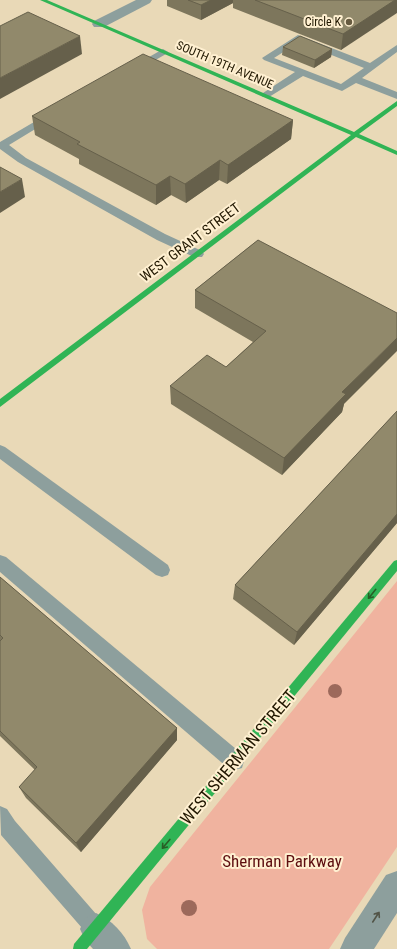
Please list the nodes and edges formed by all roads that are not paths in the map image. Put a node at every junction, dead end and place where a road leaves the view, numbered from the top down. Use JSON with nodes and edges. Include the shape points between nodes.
{"nodes":[{"id":1,"x":44,"y":0,"type":"edge"},
{"id":2,"x":146,"y":0,"type":"edge"},
{"id":3,"x":99,"y":24,"type":"junction"},
{"id":4,"x":320,"y":47,"type":"junction"},
{"id":5,"x":397,"y":48,"type":"edge"},
{"id":6,"x":163,"y":52,"type":"junction"},
{"id":7,"x":311,"y":53,"type":"edge"},
{"id":8,"x":345,"y":56,"type":"junction"},
{"id":9,"x":298,"y":61,"type":"edge"},
{"id":10,"x":335,"y":63,"type":"dead end"},
{"id":11,"x":289,"y":67,"type":"junction"},
{"id":12,"x":372,"y":67,"type":"junction"},
{"id":13,"x":302,"y":72,"type":"junction"},
{"id":14,"x":126,"y":73,"type":"edge"},
{"id":15,"x":354,"y":79,"type":"junction"},
{"id":16,"x":266,"y":96,"type":"junction"},
{"id":17,"x":397,"y":96,"type":"edge"},
{"id":18,"x":397,"y":102,"type":"edge"},
{"id":19,"x":61,"y":110,"type":"edge"},
{"id":20,"x":356,"y":134,"type":"junction"},
{"id":21,"x":1,"y":146,"type":"edge"},
{"id":22,"x":397,"y":152,"type":"edge"},
{"id":23,"x":198,"y":254,"type":"junction"},
{"id":24,"x":0,"y":404,"type":"edge"},
{"id":25,"x":0,"y":451,"type":"edge"},
{"id":26,"x":0,"y":562,"type":"edge"},
{"id":27,"x":397,"y":564,"type":"edge"},
{"id":28,"x":162,"y":570,"type":"dead end"},
{"id":29,"x":235,"y":760,"type":"junction"},
{"id":30,"x":0,"y":816,"type":"edge"},
{"id":31,"x":397,"y":886,"type":"edge"},
{"id":32,"x":97,"y":942,"type":"edge"},
{"id":33,"x":356,"y":949,"type":"edge"}],
"edges":[{"from":1,"to":3,"type":"main road","name":"SOUTH 19TH AVENUE"},
{"from":2,"to":3,"type":"street"},
{"from":3,"to":6,"type":"main road","name":"SOUTH 19TH AVENUE"},
{"from":4,"to":7,"type":"lane"},
{"from":4,"to":8,"type":"lane"},
{"from":4,"to":11,"type":"lane","via":[[298,38],[267,58]]},
{"from":5,"to":12,"type":"lane"},
{"from":6,"to":14,"type":"lane"},
{"from":6,"to":16,"type":"main road","name":"SOUTH 19TH AVENUE"},
{"from":8,"to":10,"type":"lane"},
{"from":8,"to":12,"type":"lane"},
{"from":9,"to":11,"type":"lane"},
{"from":11,"to":13,"type":"lane"},
{"from":12,"to":15,"type":"lane"},
{"from":13,"to":15,"type":"lane","via":[[318,74],[342,88]]},
{"from":13,"to":16,"type":"lane"},
{"from":15,"to":17,"type":"lane"},
{"from":16,"to":20,"type":"main road","name":"SOUTH 19TH AVENUE"},
{"from":18,"to":20,"type":"main road","name":"WEST GRANT STREET"},
{"from":19,"to":21,"type":"lane","via":[[27,128]]},
{"from":20,"to":22,"type":"main road","name":"SOUTH 19TH AVENUE"},
{"from":20,"to":23,"type":"main road","name":"WEST GRANT STREET"},
{"from":21,"to":23,"type":"lane","via":[[161,237]]},
{"from":23,"to":24,"type":"main road","name":"WEST GRANT STREET"},
{"from":25,"to":28,"type":"lane"},
{"from":26,"to":29,"type":"lane"},
{"from":27,"to":29,"type":"main road","name":"WEST SHERMAN STREET","one_way":true},
{"from":29,"to":32,"type":"main road","name":"WEST SHERMAN STREET","one_way":true},
{"from":30,"to":32,"type":"lane"},
{"from":33,"to":31,"type":"street","one_way":true}]}
